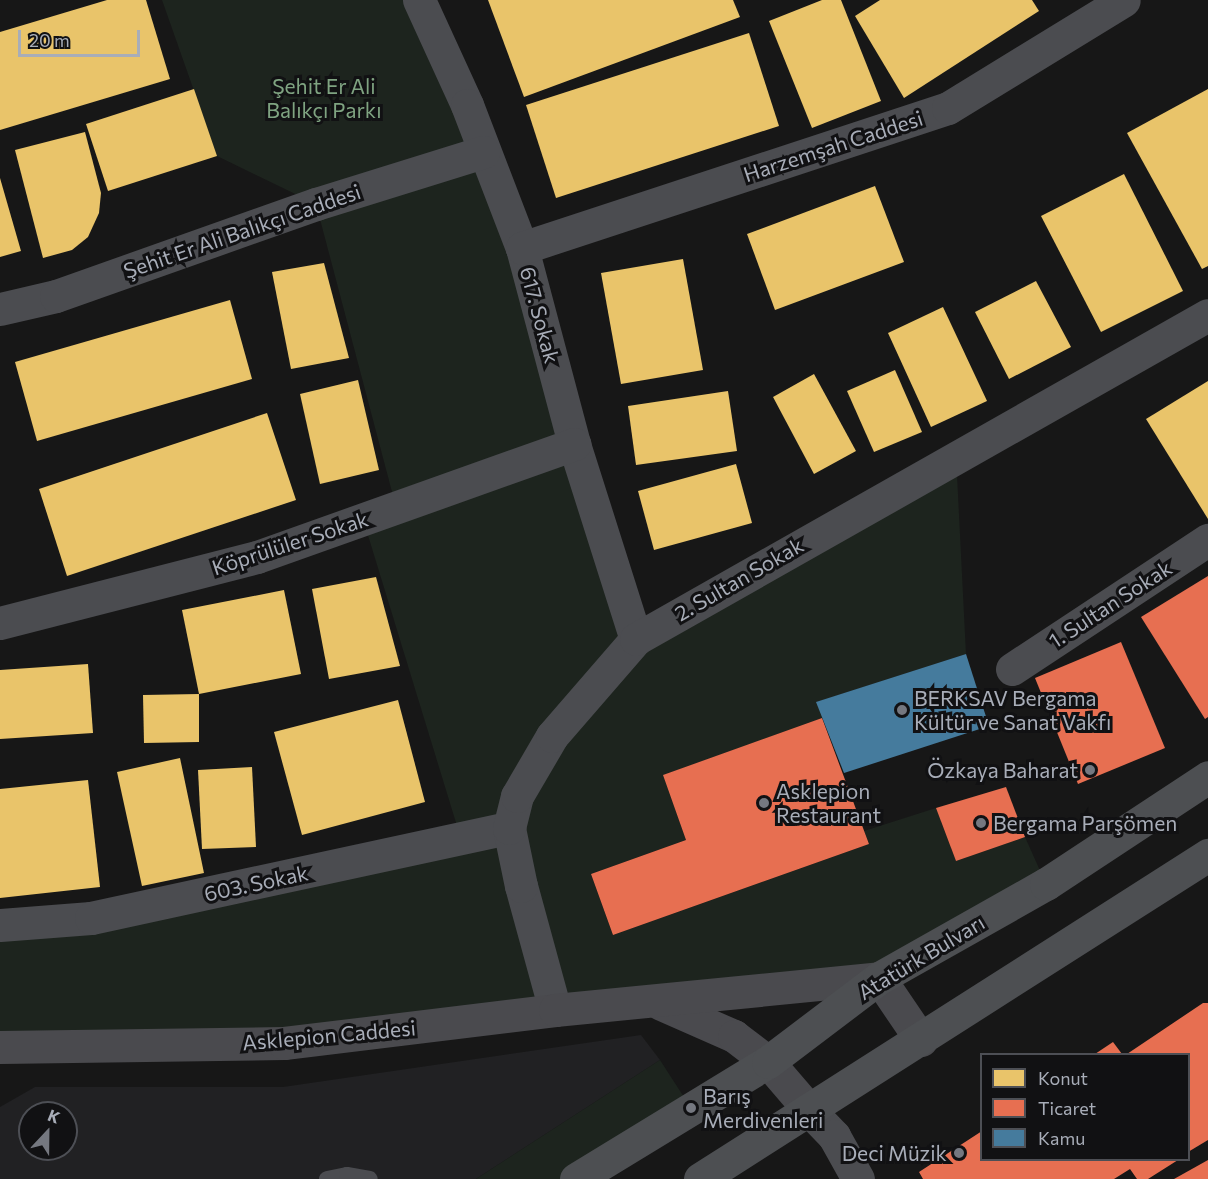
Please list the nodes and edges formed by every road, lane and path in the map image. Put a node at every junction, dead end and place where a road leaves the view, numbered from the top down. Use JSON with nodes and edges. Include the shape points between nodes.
{"nodes":[{"id":1,"x":419,"y":0,"type":"edge"},
{"id":2,"x":1124,"y":0,"type":"edge"},
{"id":3,"x":483,"y":152,"type":"junction"},
{"id":4,"x":522,"y":248,"type":"junction"},
{"id":5,"x":0,"y":309,"type":"edge"},
{"id":6,"x":1208,"y":315,"type":"edge"},
{"id":7,"x":574,"y":444,"type":"junction"},
{"id":8,"x":1208,"y":540,"type":"edge"},
{"id":9,"x":0,"y":623,"type":"edge"},
{"id":10,"x":636,"y":639,"type":"junction"},
{"id":11,"x":1012,"y":669,"type":"dead end"},
{"id":12,"x":1208,"y":777,"type":"edge"},
{"id":13,"x":509,"y":828,"type":"junction"},
{"id":14,"x":1208,"y":855,"type":"edge"},
{"id":15,"x":0,"y":925,"type":"edge"},
{"id":16,"x":879,"y":978,"type":"junction"},
{"id":17,"x":656,"y":1002,"type":"junction"},
{"id":18,"x":555,"y":1010,"type":"junction"},
{"id":19,"x":921,"y":1040,"type":"junction"},
{"id":20,"x":2,"y":1048,"type":"edge"},
{"id":21,"x":768,"y":1062,"type":"junction"},
{"id":22,"x":810,"y":1111,"type":"junction"},
{"id":23,"x":327,"y":1179,"type":"edge"},
{"id":24,"x":370,"y":1179,"type":"edge"},
{"id":25,"x":576,"y":1179,"type":"edge"},
{"id":26,"x":700,"y":1179,"type":"edge"},
{"id":27,"x":858,"y":1179,"type":"edge"}],
"edges":[{"from":1,"to":3,"type":"street","name":"617. Sokak","via":[[467,105]]},
{"from":2,"to":4,"type":"street","name":"Harzemşah Caddesi","via":[[948,108]]},
{"from":3,"to":4,"type":"street","name":"617. Sokak"},
{"from":3,"to":5,"type":"street","name":"Şehit Er Ali Balıkçı Caddesi","via":[[316,204],[56,296]]},
{"from":4,"to":7,"type":"street","name":"617. Sokak"},
{"from":6,"to":10,"type":"street","name":"2. Sultan Sokak"},
{"from":7,"to":9,"type":"street","name":"Köprülüler Sokak","via":[[257,557]]},
{"from":7,"to":10,"type":"street","name":"617. Sokak"},
{"from":8,"to":11,"type":"street","name":"1. Sultan Sokak"},
{"from":10,"to":13,"type":"street","name":"2. Sultan Sokak","via":[[552,736],[517,796]]},
{"from":12,"to":16,"type":"main road","name":"Atatürk Bulvarı","via":[[1046,884]]},
{"from":13,"to":15,"type":"street","name":"603. Sokak","via":[[91,918]]},
{"from":13,"to":18,"type":"street","name":"2. Sultan Sokak"},
{"from":14,"to":19,"type":"main road"},
{"from":16,"to":17,"type":"main road","name":"Asklepion Caddesi"},
{"from":16,"to":19,"type":"main road"},
{"from":16,"to":21,"type":"main road","name":"Atatürk Bulvarı"},
{"from":17,"to":18,"type":"main road","name":"Asklepion Caddesi"},
{"from":17,"to":21,"type":"main road","name":"Asklepion Caddesi","via":[[727,1031]]},
{"from":18,"to":20,"type":"main road","name":"Asklepion Caddesi","via":[[284,1043]]},
{"from":19,"to":22,"type":"main road"},
{"from":21,"to":22,"type":"main road","name":"Asklepion Caddesi"},
{"from":21,"to":25,"type":"main road","name":"Atatürk Bulvarı"},
{"from":22,"to":26,"type":"main road"},
{"from":22,"to":27,"type":"street","via":[[834,1136]]},
{"from":23,"to":24,"type":"lane","via":[[348,1175]]}]}
